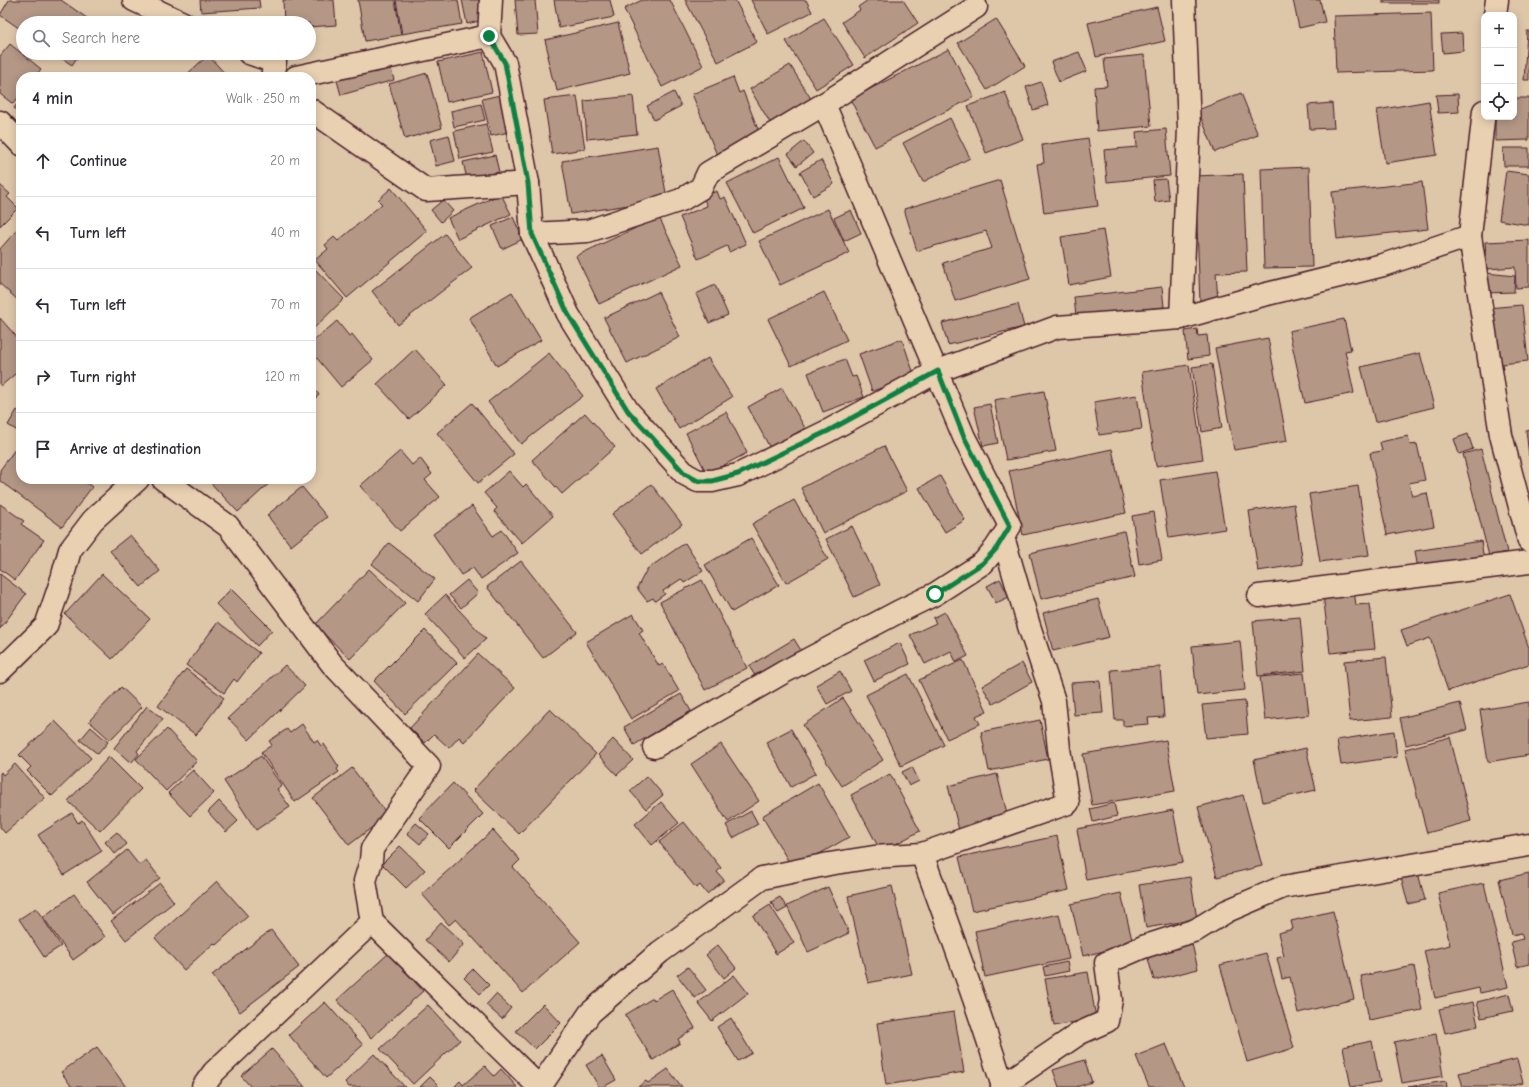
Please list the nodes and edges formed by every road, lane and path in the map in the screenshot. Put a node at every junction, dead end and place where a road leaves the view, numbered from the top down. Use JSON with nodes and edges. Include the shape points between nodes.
{"nodes":[{"id":1,"x":134,"y":0,"type":"edge"},
{"id":2,"x":491,"y":0,"type":"edge"},
{"id":3,"x":1184,"y":0,"type":"edge"},
{"id":4,"x":1496,"y":0,"type":"edge"},
{"id":5,"x":976,"y":7,"type":"dead end"},
{"id":6,"x":1495,"y":12,"type":"edge"},
{"id":7,"x":168,"y":16,"type":"edge"},
{"id":8,"x":489,"y":36,"type":"junction"},
{"id":9,"x":269,"y":60,"type":"edge"},
{"id":10,"x":273,"y":72,"type":"edge"},
{"id":11,"x":316,"y":73,"type":"edge"},
{"id":12,"x":824,"y":104,"type":"junction"},
{"id":13,"x":316,"y":113,"type":"edge"},
{"id":14,"x":1483,"y":120,"type":"edge"},
{"id":15,"x":0,"y":122,"type":"edge"},
{"id":16,"x":16,"y":139,"type":"edge"},
{"id":17,"x":528,"y":183,"type":"junction"},
{"id":18,"x":532,"y":234,"type":"junction"},
{"id":19,"x":1470,"y":236,"type":"junction"},
{"id":20,"x":1181,"y":318,"type":"junction"},
{"id":21,"x":938,"y":371,"type":"junction"},
{"id":22,"x":133,"y":484,"type":"edge"},
{"id":23,"x":170,"y":484,"type":"edge"},
{"id":24,"x":1003,"y":537,"type":"junction"},
{"id":25,"x":1529,"y":541,"type":"edge"},
{"id":26,"x":1529,"y":562,"type":"edge"},
{"id":27,"x":1259,"y":596,"type":"dead end"},
{"id":28,"x":0,"y":670,"type":"edge"},
{"id":29,"x":654,"y":747,"type":"dead end"},
{"id":30,"x":1529,"y":845,"type":"edge"},
{"id":31,"x":922,"y":854,"type":"junction"},
{"id":32,"x":372,"y":922,"type":"junction"},
{"id":33,"x":202,"y":1087,"type":"edge"},
{"id":34,"x":540,"y":1087,"type":"edge"},
{"id":35,"x":1002,"y":1087,"type":"edge"}],
"edges":[{"from":1,"to":7,"type":"street"},
{"from":2,"to":8,"type":"street"},
{"from":3,"to":20,"type":"street","via":[[1189,128]]},
{"from":4,"to":6,"type":"street"},
{"from":5,"to":12,"type":"street"},
{"from":8,"to":11,"type":"street"},
{"from":8,"to":17,"type":"street","via":[[505,63]]},
{"from":9,"to":10,"type":"street","via":[[275,62]]},
{"from":12,"to":18,"type":"street","via":[[708,173],[701,188],[681,200],[588,231]]},
{"from":12,"to":21,"type":"street"},
{"from":13,"to":17,"type":"street","via":[[426,190]]},
{"from":14,"to":19,"type":"street"},
{"from":15,"to":16,"type":"street"},
{"from":17,"to":18,"type":"street"},
{"from":18,"to":21,"type":"street","via":[[568,314],[628,411],[685,474],[698,481],[712,481],[738,474],[828,431]]},
{"from":19,"to":20,"type":"street","via":[[1383,265]]},
{"from":19,"to":25,"type":"street","via":[[1501,435]]},
{"from":20,"to":21,"type":"street","via":[[1057,327]]},
{"from":21,"to":24,"type":"street","via":[[964,437],[1010,526]]},
{"from":22,"to":28,"type":"street","via":[[93,520],[70,550],[46,626]]},
{"from":23,"to":32,"type":"street","via":[[228,526],[332,664],[429,766],[372,849],[365,881]]},
{"from":24,"to":29,"type":"street","via":[[983,563],[935,594],[784,672]]},
{"from":24,"to":31,"type":"street","via":[[1054,701],[1068,803]]},
{"from":26,"to":27,"type":"street"},
{"from":30,"to":35,"type":"street","via":[[1283,887],[1227,911],[1196,930],[1143,947],[1106,963],[1111,1000],[1107,1021],[1080,1033]]},
{"from":31,"to":34,"type":"street","via":[[874,857],[762,878],[660,952],[590,1013]]},
{"from":31,"to":35,"type":"street","via":[[964,969]]},
{"from":32,"to":33,"type":"street","via":[[214,1072]]},
{"from":32,"to":34,"type":"street"}]}
